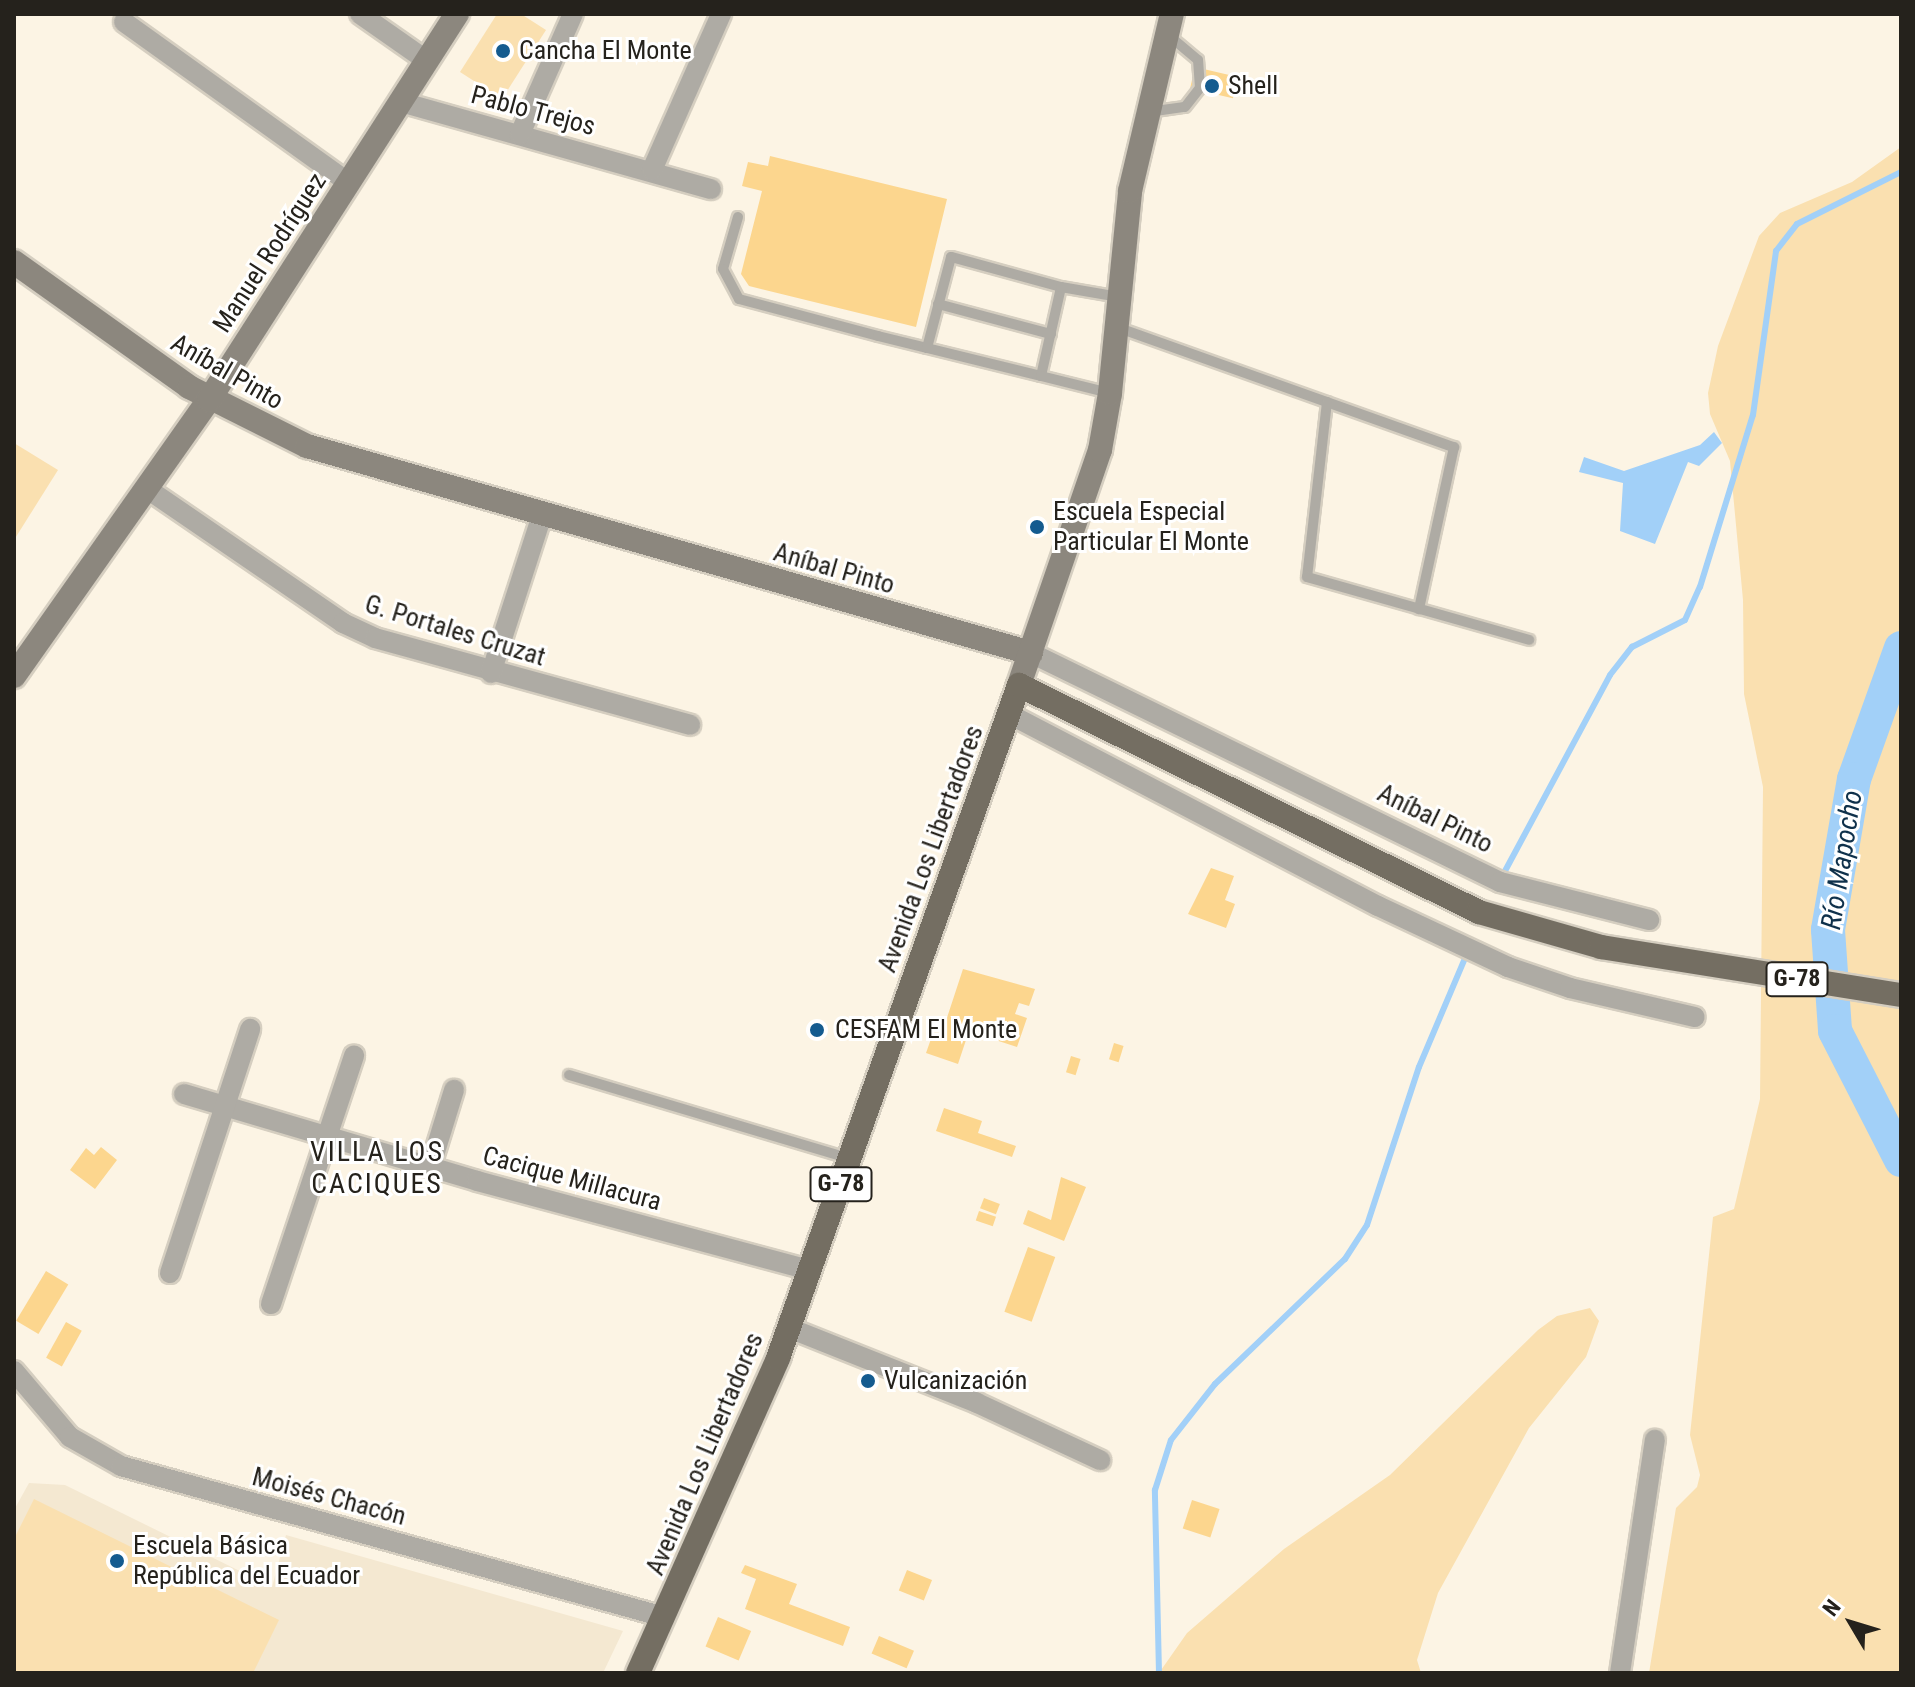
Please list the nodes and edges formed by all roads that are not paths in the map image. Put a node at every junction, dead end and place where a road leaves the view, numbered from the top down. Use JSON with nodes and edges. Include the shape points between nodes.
{"nodes":[{"id":1,"x":360,"y":14,"type":"edge"},
{"id":2,"x":457,"y":14,"type":"edge"},
{"id":3,"x":573,"y":14,"type":"edge"},
{"id":4,"x":721,"y":14,"type":"edge"},
{"id":5,"x":124,"y":22,"type":"dead end"},
{"id":6,"x":1169,"y":24,"type":"edge"},
{"id":7,"x":427,"y":61,"type":"junction"},
{"id":8,"x":401,"y":102,"type":"junction"},
{"id":9,"x":1146,"y":112,"type":"junction"},
{"id":10,"x":520,"y":134,"type":"junction"},
{"id":11,"x":652,"y":170,"type":"junction"},
{"id":12,"x":349,"y":183,"type":"junction"},
{"id":13,"x":711,"y":189,"type":"dead end"},
{"id":14,"x":738,"y":217,"type":"dead end"},
{"id":15,"x":14,"y":262,"type":"edge"},
{"id":16,"x":1061,"y":287,"type":"junction"},
{"id":17,"x":1119,"y":297,"type":"junction"},
{"id":18,"x":938,"y":304,"type":"junction"},
{"id":19,"x":1117,"y":327,"type":"junction"},
{"id":20,"x":1051,"y":334,"type":"junction"},
{"id":21,"x":927,"y":348,"type":"junction"},
{"id":22,"x":1041,"y":376,"type":"junction"},
{"id":23,"x":1110,"y":393,"type":"junction"},
{"id":24,"x":209,"y":400,"type":"junction"},
{"id":25,"x":1327,"y":402,"type":"junction"},
{"id":26,"x":146,"y":488,"type":"junction"},
{"id":27,"x":542,"y":515,"type":"junction"},
{"id":28,"x":1419,"y":609,"type":"junction"},
{"id":29,"x":1529,"y":640,"type":"dead end"},
{"id":30,"x":1031,"y":653,"type":"junction"},
{"id":31,"x":491,"y":673,"type":"junction"},
{"id":32,"x":14,"y":676,"type":"edge"},
{"id":33,"x":1030,"y":690,"type":"junction"},
{"id":34,"x":1009,"y":714,"type":"junction"},
{"id":35,"x":690,"y":725,"type":"dead end"},
{"id":36,"x":1063,"y":741,"type":"junction"},
{"id":37,"x":1649,"y":920,"type":"dead end"},
{"id":38,"x":1901,"y":995,"type":"edge"},
{"id":39,"x":1695,"y":1017,"type":"dead end"},
{"id":40,"x":250,"y":1029,"type":"dead end"},
{"id":41,"x":354,"y":1056,"type":"dead end"},
{"id":42,"x":569,"y":1075,"type":"dead end"},
{"id":43,"x":454,"y":1090,"type":"dead end"},
{"id":44,"x":184,"y":1094,"type":"dead end"},
{"id":45,"x":224,"y":1106,"type":"junction"},
{"id":46,"x":327,"y":1137,"type":"junction"},
{"id":47,"x":850,"y":1158,"type":"junction"},
{"id":48,"x":430,"y":1168,"type":"junction"},
{"id":49,"x":810,"y":1270,"type":"junction"},
{"id":50,"x":170,"y":1273,"type":"dead end"},
{"id":51,"x":271,"y":1304,"type":"dead end"},
{"id":52,"x":789,"y":1328,"type":"junction"},
{"id":53,"x":14,"y":1371,"type":"edge"},
{"id":54,"x":1655,"y":1440,"type":"dead end"},
{"id":55,"x":1100,"y":1460,"type":"dead end"},
{"id":56,"x":664,"y":1617,"type":"junction"},
{"id":57,"x":638,"y":1673,"type":"edge"},
{"id":58,"x":1620,"y":1673,"type":"edge"}],
"edges":[{"from":1,"to":7,"type":"street"},
{"from":2,"to":7,"type":"street","name":"Manuel Rodríguez"},
{"from":3,"to":10,"type":"street"},
{"from":4,"to":11,"type":"street"},
{"from":5,"to":12,"type":"street"},
{"from":6,"to":9,"type":"street","name":"Avenida Los Libertadores"},
{"from":6,"to":9,"type":"lane","via":[[1198,60],[1203,71],[1200,88],[1185,107]]},
{"from":7,"to":8,"type":"street","name":"Manuel Rodríguez"},
{"from":8,"to":10,"type":"street","name":"Pablo Trejos"},
{"from":8,"to":12,"type":"street","name":"Manuel Rodríguez"},
{"from":9,"to":17,"type":"street","name":"Avenida Los Libertadores","via":[[1130,191]]},
{"from":10,"to":11,"type":"street","name":"Pablo Trejos"},
{"from":11,"to":13,"type":"street","name":"Pablo Trejos"},
{"from":12,"to":24,"type":"street","name":"Manuel Rodríguez"},
{"from":14,"to":21,"type":"lane","via":[[723,269],[739,299]]},
{"from":15,"to":24,"type":"street","name":"Aníbal Pinto"},
{"from":16,"to":17,"type":"lane"},
{"from":16,"to":18,"type":"lane","via":[[951,257]]},
{"from":16,"to":20,"type":"lane"},
{"from":17,"to":19,"type":"street","name":"Avenida Los Libertadores"},
{"from":18,"to":20,"type":"lane"},
{"from":18,"to":21,"type":"lane"},
{"from":19,"to":23,"type":"street","name":"Avenida Los Libertadores"},
{"from":19,"to":25,"type":"lane"},
{"from":20,"to":22,"type":"lane"},
{"from":21,"to":22,"type":"lane"},
{"from":22,"to":23,"type":"lane"},
{"from":23,"to":30,"type":"street","name":"Avenida Los Libertadores","via":[[1087,495]]},
{"from":24,"to":26,"type":"street","name":"Manuel Rodríguez"},
{"from":24,"to":27,"type":"street","name":"Aníbal Pinto","via":[[334,456]]},
{"from":25,"to":28,"type":"lane","via":[[1307,577]]},
{"from":25,"to":28,"type":"lane","via":[[1454,447]]},
{"from":26,"to":31,"type":"street","name":"G. Portales Cruzat","via":[[343,623]]},
{"from":26,"to":32,"type":"street","name":"Manuel Rodríguez"},
{"from":27,"to":30,"type":"street","name":"Aníbal Pinto"},
{"from":27,"to":31,"type":"street"},
{"from":28,"to":29,"type":"lane"},
{"from":30,"to":33,"type":"street","name":"Avenida Los Libertadores"},
{"from":30,"to":37,"type":"street","name":"Aníbal Pinto","via":[[1500,882]]},
{"from":31,"to":35,"type":"street","name":"G. Portales Cruzat"},
{"from":33,"to":34,"type":"main road","name":"Avenida Los Libertadores","number":"G-78"},
{"from":33,"to":36,"type":"street"},
{"from":33,"to":38,"type":"main road","number":"G-78","via":[[1479,912],[1590,945]]},
{"from":34,"to":36,"type":"street"},
{"from":34,"to":47,"type":"main road","name":"Avenida Los Libertadores","number":"G-78"},
{"from":36,"to":39,"type":"street","via":[[1378,906],[1508,967],[1570,988]]},
{"from":40,"to":45,"type":"street"},
{"from":41,"to":46,"type":"street"},
{"from":42,"to":47,"type":"lane"},
{"from":43,"to":48,"type":"street"},
{"from":44,"to":45,"type":"street","name":"Cacique Millacura"},
{"from":45,"to":46,"type":"street","name":"Cacique Millacura"},
{"from":45,"to":50,"type":"street"},
{"from":46,"to":48,"type":"street","name":"Cacique Millacura"},
{"from":46,"to":51,"type":"street"},
{"from":47,"to":49,"type":"main road","name":"Avenida Los Libertadores","number":"G-78"},
{"from":48,"to":49,"type":"street","name":"Cacique Millacura"},
{"from":49,"to":52,"type":"main road","name":"Avenida Los Libertadores","number":"G-78"},
{"from":52,"to":55,"type":"street","via":[[977,1403]]},
{"from":52,"to":56,"type":"main road","name":"Avenida Los Libertadores","number":"G-78"},
{"from":53,"to":56,"type":"street","name":"Moisés Chacón","via":[[70,1437],[121,1466]]},
{"from":54,"to":58,"type":"street"},
{"from":56,"to":57,"type":"main road","name":"Avenida Los Libertadores","number":"G-78"}]}
